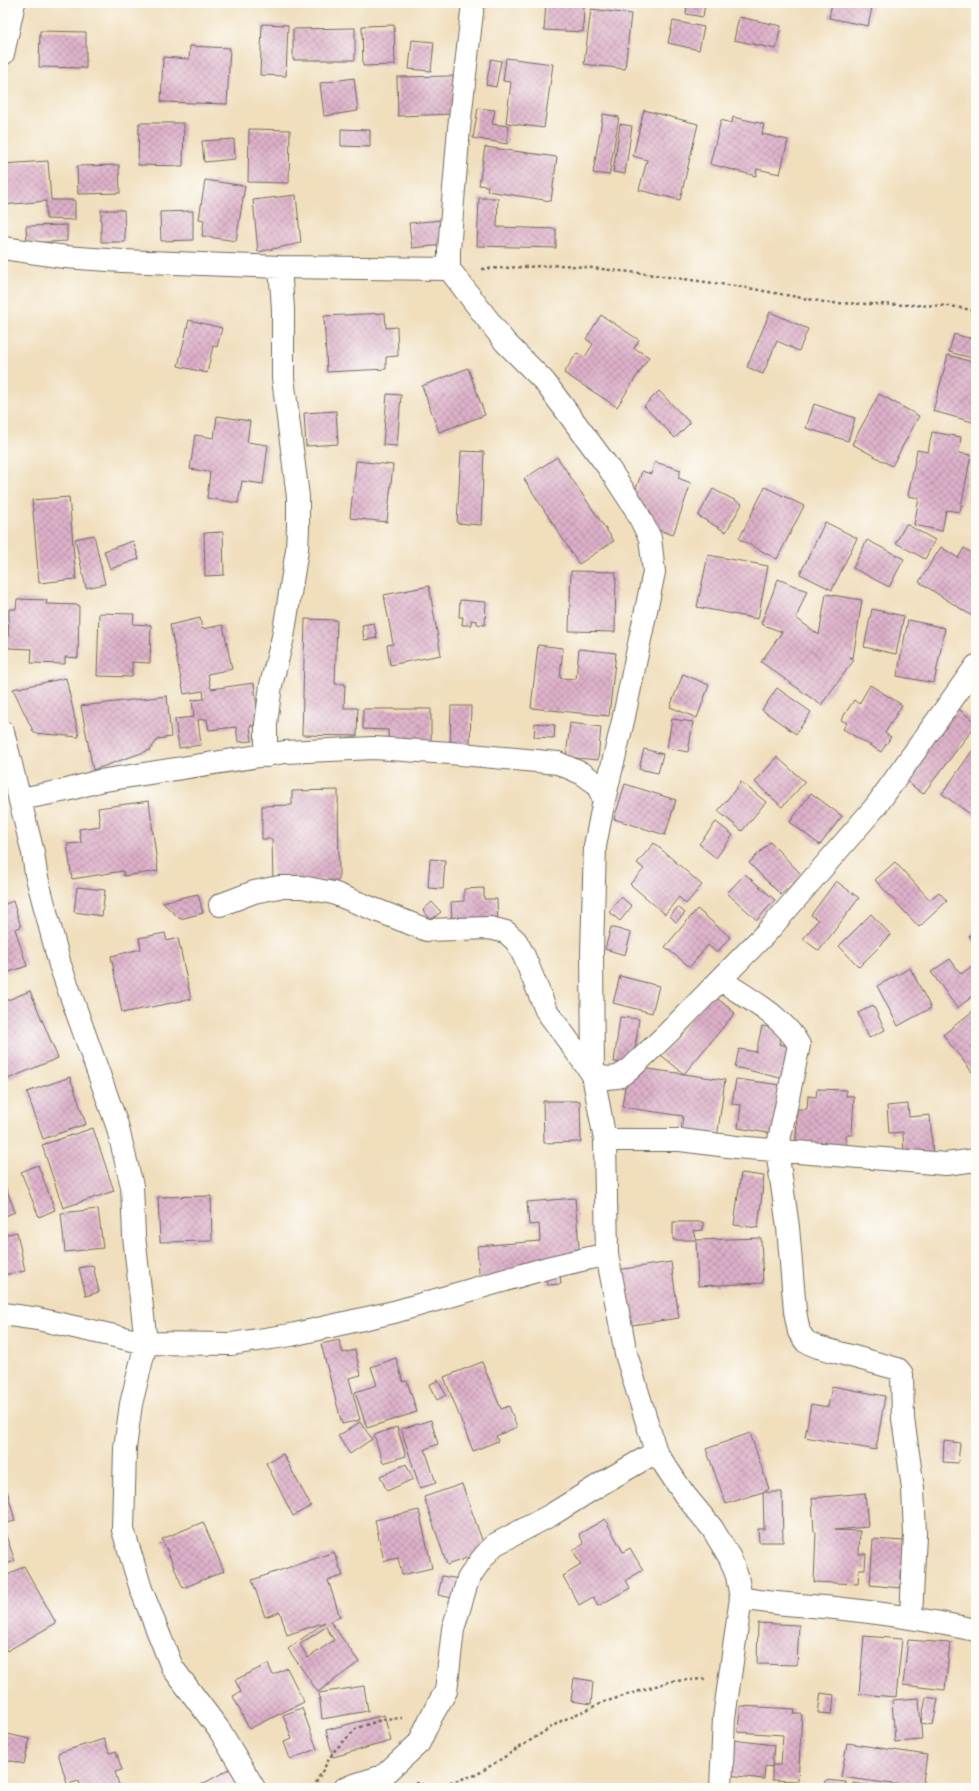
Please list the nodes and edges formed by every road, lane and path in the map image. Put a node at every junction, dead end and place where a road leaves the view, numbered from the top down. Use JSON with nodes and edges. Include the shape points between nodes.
{"nodes":[{"id":1,"x":14,"y":3,"type":"edge"},
{"id":2,"x":473,"y":3,"type":"edge"},
{"id":3,"x":3,"y":54,"type":"edge"},
{"id":4,"x":3,"y":248,"type":"edge"},
{"id":5,"x":280,"y":267,"type":"junction"},
{"id":6,"x":449,"y":270,"type":"junction"},
{"id":7,"x":976,"y":311,"type":"edge"},
{"id":8,"x":976,"y":666,"type":"edge"},
{"id":9,"x":3,"y":732,"type":"edge"},
{"id":10,"x":266,"y":756,"type":"junction"},
{"id":11,"x":20,"y":799,"type":"junction"},
{"id":12,"x":604,"y":800,"type":"junction"},
{"id":13,"x":220,"y":905,"type":"dead end"},
{"id":14,"x":721,"y":980,"type":"junction"},
{"id":15,"x":594,"y":1075,"type":"junction"},
{"id":16,"x":605,"y":1140,"type":"junction"},
{"id":17,"x":777,"y":1150,"type":"junction"},
{"id":18,"x":976,"y":1160,"type":"edge"},
{"id":19,"x":607,"y":1254,"type":"junction"},
{"id":20,"x":3,"y":1314,"type":"edge"},
{"id":21,"x":146,"y":1343,"type":"junction"},
{"id":22,"x":656,"y":1452,"type":"junction"},
{"id":23,"x":741,"y":1598,"type":"junction"},
{"id":24,"x":911,"y":1617,"type":"junction"},
{"id":25,"x":976,"y":1630,"type":"edge"},
{"id":26,"x":731,"y":1678,"type":"junction"},
{"id":27,"x":431,"y":1717,"type":"junction"},
{"id":28,"x":383,"y":1776,"type":"junction"},
{"id":29,"x":254,"y":1788,"type":"edge"},
{"id":30,"x":313,"y":1788,"type":"edge"},
{"id":31,"x":345,"y":1788,"type":"edge"},
{"id":32,"x":721,"y":1788,"type":"edge"}],
"edges":[{"from":1,"to":3,"type":"street"},
{"from":2,"to":6,"type":"street","via":[[458,128]]},
{"from":4,"to":5,"type":"street","via":[[65,257]]},
{"from":5,"to":6,"type":"street"},
{"from":5,"to":10,"type":"street","via":[[283,309],[282,378],[298,497],[298,527],[297,550],[283,637],[270,685]]},
{"from":6,"to":7,"type":"path","via":[[563,265],[640,272],[742,287],[830,304],[951,306]]},
{"from":6,"to":12,"type":"street","via":[[505,342],[544,381],[608,467],[635,508],[650,538],[654,572]]},
{"from":8,"to":14,"type":"street","via":[[876,806],[768,931]]},
{"from":9,"to":11,"type":"street"},
{"from":10,"to":11,"type":"street","via":[[99,780],[67,790]]},
{"from":10,"to":12,"type":"street","via":[[285,752],[374,748],[558,763],[583,774],[597,784]]},
{"from":11,"to":21,"type":"street","via":[[36,874],[60,965],[117,1125],[132,1186],[134,1236]]},
{"from":12,"to":15,"type":"street","via":[[595,846],[592,951]]},
{"from":13,"to":15,"type":"street","via":[[254,892],[279,887],[302,887],[333,892],[427,930],[490,928],[506,932],[524,956],[546,1010]]},
{"from":14,"to":15,"type":"street","via":[[629,1070],[618,1077]]},
{"from":14,"to":17,"type":"street","via":[[774,1017],[792,1033],[799,1045]]},
{"from":15,"to":16,"type":"street"},
{"from":16,"to":17,"type":"street","via":[[680,1140]]},
{"from":16,"to":19,"type":"street"},
{"from":17,"to":18,"type":"street","via":[[946,1164]]},
{"from":17,"to":24,"type":"street","via":[[799,1332],[806,1342],[839,1354],[898,1368],[902,1374],[903,1418],[913,1488],[916,1534]]},
{"from":19,"to":21,"type":"street","via":[[547,1268],[394,1312],[291,1335],[231,1344]]},
{"from":19,"to":22,"type":"street","via":[[626,1354]]},
{"from":20,"to":21,"type":"street","via":[[38,1319]]},
{"from":21,"to":29,"type":"street","via":[[131,1404],[125,1448],[123,1530],[141,1589],[172,1667],[220,1731]]},
{"from":22,"to":23,"type":"street","via":[[684,1494],[712,1528],[730,1558]]},
{"from":22,"to":27,"type":"street","via":[[494,1545],[481,1560],[468,1579],[453,1629],[446,1691]]},
{"from":23,"to":24,"type":"street"},
{"from":23,"to":26,"type":"street"},
{"from":24,"to":25,"type":"street"},
{"from":26,"to":28,"type":"path","via":[[672,1681],[604,1702],[561,1720],[476,1775],[432,1787]]},
{"from":26,"to":32,"type":"street","via":[[724,1718]]},
{"from":27,"to":28,"type":"street","via":[[419,1743]]},
{"from":27,"to":30,"type":"path","via":[[384,1719],[356,1728],[333,1752]]},
{"from":28,"to":31,"type":"street"}]}
